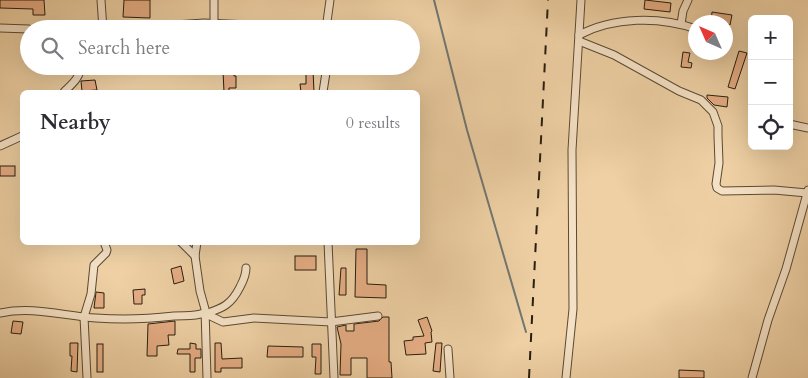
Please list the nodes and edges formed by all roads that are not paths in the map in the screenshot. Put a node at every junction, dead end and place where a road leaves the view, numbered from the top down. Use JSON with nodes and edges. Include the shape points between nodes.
{"nodes":[{"id":1,"x":102,"y":0,"type":"edge"},
{"id":2,"x":214,"y":0,"type":"edge"},
{"id":3,"x":330,"y":0,"type":"edge"},
{"id":4,"x":581,"y":0,"type":"edge"},
{"id":5,"x":688,"y":0,"type":"edge"},
{"id":6,"x":103,"y":20,"type":"edge"},
{"id":7,"x":214,"y":20,"type":"edge"},
{"id":8,"x":327,"y":20,"type":"edge"},
{"id":9,"x":681,"y":24,"type":"junction"},
{"id":10,"x":688,"y":26,"type":"edge"},
{"id":11,"x":0,"y":28,"type":"edge"},
{"id":12,"x":20,"y":29,"type":"edge"},
{"id":13,"x":579,"y":38,"type":"junction"},
{"id":14,"x":79,"y":75,"type":"edge"},
{"id":15,"x":325,"y":75,"type":"edge"},
{"id":16,"x":66,"y":90,"type":"edge"},
{"id":17,"x":322,"y":90,"type":"edge"},
{"id":18,"x":793,"y":125,"type":"edge"},
{"id":19,"x":808,"y":128,"type":"edge"},
{"id":20,"x":20,"y":137,"type":"edge"},
{"id":21,"x":0,"y":146,"type":"edge"},
{"id":22,"x":808,"y":192,"type":"edge"},
{"id":23,"x":105,"y":245,"type":"edge"},
{"id":24,"x":184,"y":245,"type":"edge"},
{"id":25,"x":197,"y":245,"type":"edge"},
{"id":26,"x":328,"y":245,"type":"edge"},
{"id":27,"x":195,"y":256,"type":"junction"},
{"id":28,"x":246,"y":268,"type":"dead end"},
{"id":29,"x":0,"y":313,"type":"edge"},
{"id":30,"x":204,"y":314,"type":"junction"},
{"id":31,"x":378,"y":316,"type":"dead end"},
{"id":32,"x":84,"y":317,"type":"junction"},
{"id":33,"x":331,"y":322,"type":"junction"},
{"id":34,"x":448,"y":349,"type":"dead end"},
{"id":35,"x":88,"y":378,"type":"edge"},
{"id":36,"x":207,"y":378,"type":"edge"},
{"id":37,"x":334,"y":378,"type":"edge"},
{"id":38,"x":450,"y":378,"type":"edge"},
{"id":39,"x":566,"y":378,"type":"edge"},
{"id":40,"x":752,"y":378,"type":"edge"}],
"edges":[{"from":1,"to":6,"type":"street"},
{"from":2,"to":7,"type":"street"},
{"from":3,"to":8,"type":"street"},
{"from":4,"to":13,"type":"street"},
{"from":5,"to":9,"type":"street"},
{"from":9,"to":10,"type":"street"},
{"from":9,"to":13,"type":"street","via":[[642,20],[618,22],[592,28]]},
{"from":11,"to":12,"type":"street"},
{"from":13,"to":22,"type":"street","via":[[701,100],[713,112],[718,126],[717,188],[722,191]]},
{"from":13,"to":39,"type":"street","via":[[572,150],[573,309]]},
{"from":14,"to":16,"type":"street"},
{"from":15,"to":17,"type":"street"},
{"from":18,"to":19,"type":"street"},
{"from":20,"to":21,"type":"street"},
{"from":22,"to":40,"type":"street"},
{"from":23,"to":32,"type":"street","via":[[106,253],[94,265],[91,294]]},
{"from":24,"to":27,"type":"street"},
{"from":25,"to":27,"type":"street"},
{"from":26,"to":33,"type":"street"},
{"from":27,"to":30,"type":"street"},
{"from":28,"to":30,"type":"street","via":[[246,275],[231,302]]},
{"from":29,"to":32,"type":"street","via":[[39,310]]},
{"from":30,"to":32,"type":"street","via":[[148,319]]},
{"from":30,"to":33,"type":"street","via":[[223,322],[254,318]]},
{"from":30,"to":36,"type":"street"},
{"from":31,"to":33,"type":"street"},
{"from":32,"to":35,"type":"street"},
{"from":33,"to":37,"type":"street"},
{"from":34,"to":38,"type":"street"}]}
